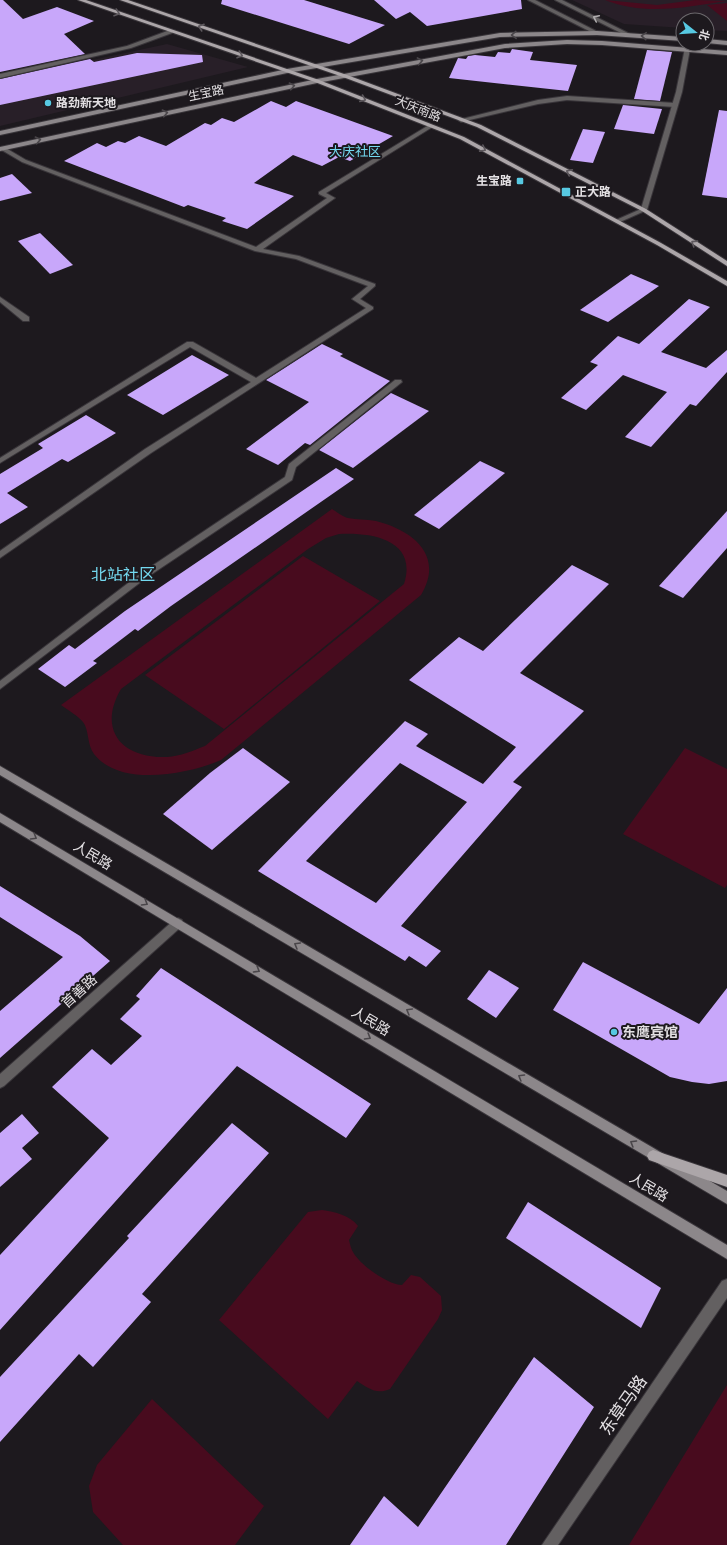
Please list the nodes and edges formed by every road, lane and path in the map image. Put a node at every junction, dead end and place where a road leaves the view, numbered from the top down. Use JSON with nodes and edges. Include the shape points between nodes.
{"nodes":[{"id":1,"x":81,"y":0,"type":"edge"},
{"id":2,"x":123,"y":0,"type":"edge"},
{"id":3,"x":530,"y":0,"type":"edge"},
{"id":4,"x":558,"y":0,"type":"edge"},
{"id":5,"x":170,"y":32,"type":"junction"},
{"id":6,"x":597,"y":33,"type":"junction"},
{"id":7,"x":631,"y":36,"type":"junction"},
{"id":8,"x":675,"y":39,"type":"edge"},
{"id":9,"x":715,"y":42,"type":"edge"},
{"id":10,"x":727,"y":43,"type":"edge"},
{"id":11,"x":675,"y":48,"type":"edge"},
{"id":12,"x":715,"y":51,"type":"edge"},
{"id":13,"x":686,"y":52,"type":"edge"},
{"id":14,"x":727,"y":52,"type":"edge"},
{"id":15,"x":313,"y":66,"type":"junction"},
{"id":16,"x":287,"y":71,"type":"junction"},
{"id":17,"x":0,"y":76,"type":"edge"},
{"id":18,"x":345,"y":76,"type":"junction"},
{"id":19,"x":317,"y":81,"type":"junction"},
{"id":20,"x":675,"y":105,"type":"junction"},
{"id":21,"x":461,"y":120,"type":"junction"},
{"id":22,"x":431,"y":126,"type":"junction"},
{"id":23,"x":0,"y":133,"type":"edge"},
{"id":24,"x":1,"y":148,"type":"edge"},
{"id":25,"x":644,"y":210,"type":"junction"},
{"id":26,"x":618,"y":221,"type":"junction"},
{"id":27,"x":257,"y":250,"type":"junction"},
{"id":28,"x":727,"y":264,"type":"edge"},
{"id":29,"x":694,"y":266,"type":"junction"},
{"id":30,"x":727,"y":284,"type":"edge"},
{"id":31,"x":727,"y":289,"type":"edge"},
{"id":32,"x":0,"y":298,"type":"edge"},
{"id":33,"x":26,"y":319,"type":"dead end"},
{"id":34,"x":255,"y":381,"type":"junction"},
{"id":35,"x":398,"y":382,"type":"dead end"},
{"id":36,"x":0,"y":461,"type":"edge"},
{"id":37,"x":0,"y":555,"type":"edge"},
{"id":38,"x":0,"y":686,"type":"edge"},
{"id":39,"x":0,"y":770,"type":"edge"},
{"id":40,"x":0,"y":817,"type":"edge"},
{"id":41,"x":178,"y":923,"type":"junction"},
{"id":42,"x":0,"y":1082,"type":"edge"},
{"id":43,"x":653,"y":1156,"type":"junction"},
{"id":44,"x":727,"y":1181,"type":"edge"},
{"id":45,"x":727,"y":1198,"type":"edge"},
{"id":46,"x":727,"y":1252,"type":"edge"},
{"id":47,"x":727,"y":1286,"type":"edge"},
{"id":48,"x":549,"y":1545,"type":"edge"}],
"edges":[{"from":1,"to":5,"type":"main road","name":"大庆南路","one_way":true},
{"from":15,"to":2,"type":"main road","name":"大庆南路","one_way":true},
{"from":3,"to":6,"type":"street"},
{"from":7,"to":4,"type":"street","one_way":true},
{"from":5,"to":16,"type":"main road","name":"大庆南路","one_way":true},
{"from":5,"to":17,"type":"street","via":[[129,47]]},
{"from":6,"to":7,"type":"main road","name":"生宝路"},
{"from":6,"to":15,"type":"main road","name":"生宝路","one_way":true,"via":[[500,35]]},
{"from":8,"to":7,"type":"main road","name":"生宝路","one_way":true},
{"from":9,"to":10,"type":"main road"},
{"from":18,"to":11,"type":"main road","name":"生宝路","one_way":true,"via":[[505,46],[574,42]]},
{"from":12,"to":14,"type":"main road","name":"生宝路"},
{"from":13,"to":20,"type":"street"},
{"from":15,"to":16,"type":"main road","name":"生宝路"},
{"from":15,"to":18,"type":"main road","name":"大庆南路"},
{"from":16,"to":19,"type":"main road","name":"大庆南路"},
{"from":16,"to":23,"type":"main road","name":"生宝路"},
{"from":18,"to":19,"type":"main road","name":"生宝路"},
{"from":18,"to":21,"type":"main road","name":"大庆南路"},
{"from":19,"to":22,"type":"main road","name":"大庆南路","one_way":true},
{"from":24,"to":19,"type":"main road","name":"生宝路","one_way":true},
{"from":20,"to":21,"type":"street","via":[[567,98]]},
{"from":20,"to":25,"type":"street"},
{"from":25,"to":21,"type":"main road","name":"大庆南路","one_way":true,"via":[[478,126]]},
{"from":22,"to":26,"type":"main road","name":"大庆南路","one_way":true,"via":[[462,138]]},
{"from":22,"to":27,"type":"street","via":[[322,193],[332,198]]},
{"from":24,"to":27,"type":"street","via":[[24,161]]},
{"from":25,"to":26,"type":"street"},
{"from":28,"to":25,"type":"main road","name":"大庆南路","one_way":true},
{"from":26,"to":29,"type":"main road","name":"大庆南路"},
{"from":27,"to":34,"type":"street","via":[[297,257],[373,285],[355,299],[371,308]]},
{"from":29,"to":30,"type":"main road","name":"大庆南路"},
{"from":29,"to":31,"type":"main road"},
{"from":32,"to":33,"type":"street"},
{"from":34,"to":36,"type":"street","via":[[190,344]]},
{"from":34,"to":37,"type":"street","via":[[148,451]]},
{"from":35,"to":38,"type":"street","via":[[292,466],[289,478],[143,576]]},
{"from":43,"to":39,"type":"main road","name":"人民路","one_way":true},
{"from":40,"to":41,"type":"main road","name":"人民路","one_way":true},
{"from":41,"to":42,"type":"street","name":"首善路"},
{"from":41,"to":46,"type":"main road","name":"人民路","one_way":true},
{"from":43,"to":44,"type":"main road"},
{"from":43,"to":45,"type":"main road","name":"人民路"},
{"from":47,"to":48,"type":"street","name":"东草马路"}]}
